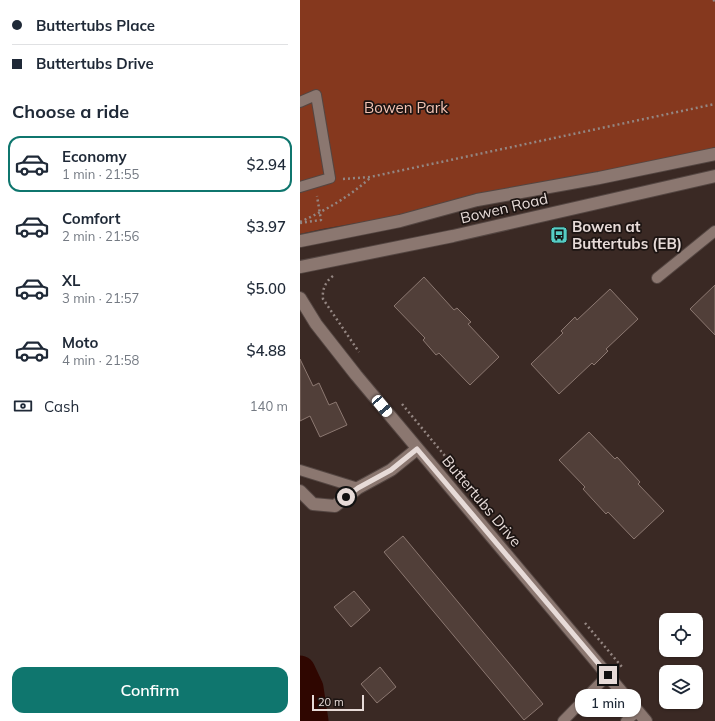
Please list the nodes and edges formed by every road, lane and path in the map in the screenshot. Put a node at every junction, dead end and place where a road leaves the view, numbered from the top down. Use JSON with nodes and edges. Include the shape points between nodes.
{"nodes":[{"id":1,"x":300,"y":102,"type":"edge"},
{"id":2,"x":715,"y":104,"type":"edge"},
{"id":3,"x":715,"y":154,"type":"edge"},
{"id":4,"x":715,"y":176,"type":"edge"},
{"id":5,"x":370,"y":177,"type":"junction"},
{"id":6,"x":330,"y":178,"type":"junction"},
{"id":7,"x":300,"y":186,"type":"edge"},
{"id":8,"x":321,"y":212,"type":"junction"},
{"id":9,"x":300,"y":222,"type":"edge"},
{"id":10,"x":715,"y":231,"type":"edge"},
{"id":11,"x":300,"y":241,"type":"edge"},
{"id":12,"x":300,"y":267,"type":"edge"},
{"id":13,"x":333,"y":276,"type":"dead end"},
{"id":14,"x":657,"y":278,"type":"dead end"},
{"id":15,"x":300,"y":298,"type":"edge"},
{"id":16,"x":359,"y":353,"type":"dead end"},
{"id":17,"x":398,"y":400,"type":"dead end"},
{"id":18,"x":417,"y":449,"type":"junction"},
{"id":19,"x":300,"y":470,"type":"edge"},
{"id":20,"x":358,"y":488,"type":"junction"},
{"id":21,"x":300,"y":491,"type":"edge"},
{"id":22,"x":498,"y":520,"type":"dead end"},
{"id":23,"x":581,"y":618,"type":"dead end"},
{"id":24,"x":624,"y":670,"type":"dead end"},
{"id":25,"x":608,"y":675,"type":"junction"},
{"id":26,"x":638,"y":711,"type":"junction"},
{"id":27,"x":563,"y":721,"type":"edge"},
{"id":28,"x":626,"y":721,"type":"edge"},
{"id":29,"x":646,"y":721,"type":"edge"}],
"edges":[{"from":1,"to":6,"type":"lane","via":[[316,95]]},
{"from":2,"to":5,"type":"path"},
{"from":3,"to":11,"type":"main road","name":"Bowen Road","via":[[477,200],[400,221]]},
{"from":4,"to":12,"type":"main road","name":"Bowen Road","via":[[453,236]]},
{"from":5,"to":6,"type":"path","via":[[346,180]]},
{"from":5,"to":8,"type":"path","via":[[356,191]]},
{"from":6,"to":7,"type":"lane"},
{"from":8,"to":9,"type":"path"},
{"from":8,"to":9,"type":"path","via":[[321,220]]},
{"from":10,"to":14,"type":"lane"},
{"from":13,"to":16,"type":"path","via":[[322,292],[323,300]]},
{"from":15,"to":18,"type":"main road","name":"Buttertubs Drive","via":[[316,324]]},
{"from":17,"to":22,"type":"path"},
{"from":18,"to":20,"type":"main road","via":[[391,470]]},
{"from":18,"to":25,"type":"main road","name":"Buttertubs Drive"},
{"from":19,"to":20,"type":"lane"},
{"from":20,"to":21,"type":"main road","via":[[335,506],[313,504]]},
{"from":23,"to":24,"type":"path"},
{"from":25,"to":26,"type":"main road","name":"Buttertubs Drive"},
{"from":25,"to":27,"type":"lane"},
{"from":26,"to":28,"type":"lane"},
{"from":26,"to":29,"type":"main road","name":"Buttertubs Drive"}]}
